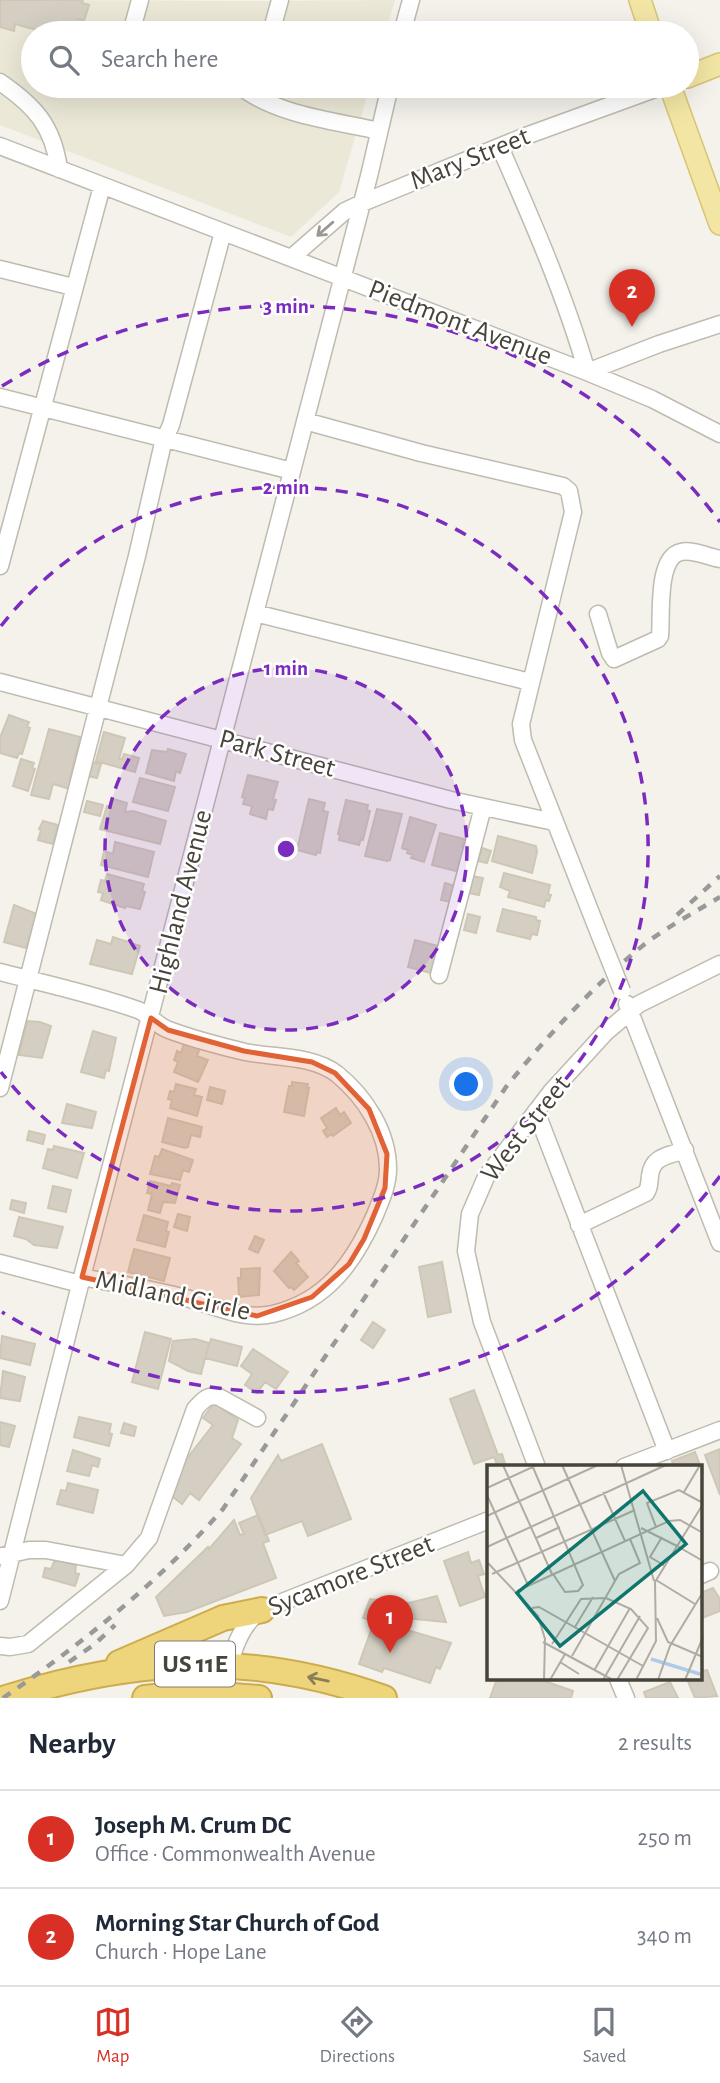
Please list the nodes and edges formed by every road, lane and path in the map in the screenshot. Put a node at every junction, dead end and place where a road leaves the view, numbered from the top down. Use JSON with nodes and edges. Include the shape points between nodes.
{"nodes":[{"id":1,"x":140,"y":0,"type":"edge"},
{"id":2,"x":279,"y":0,"type":"edge"},
{"id":3,"x":411,"y":0,"type":"edge"},
{"id":4,"x":640,"y":0,"type":"edge"},
{"id":5,"x":134,"y":21,"type":"edge"},
{"id":6,"x":274,"y":21,"type":"edge"},
{"id":7,"x":405,"y":21,"type":"edge"},
{"id":8,"x":648,"y":21,"type":"edge"},
{"id":9,"x":720,"y":65,"type":"edge"},
{"id":10,"x":699,"y":73,"type":"edge"},
{"id":11,"x":0,"y":82,"type":"edge"},
{"id":12,"x":21,"y":96,"type":"edge"},
{"id":13,"x":24,"y":98,"type":"edge"},
{"id":14,"x":266,"y":98,"type":"edge"},
{"id":15,"x":387,"y":98,"type":"edge"},
{"id":16,"x":630,"y":98,"type":"edge"},
{"id":17,"x":674,"y":98,"type":"edge"},
{"id":18,"x":379,"y":131,"type":"junction"},
{"id":19,"x":0,"y":146,"type":"edge"},
{"id":20,"x":500,"y":146,"type":"junction"},
{"id":21,"x":59,"y":169,"type":"junction"},
{"id":22,"x":102,"y":186,"type":"junction"},
{"id":23,"x":362,"y":203,"type":"junction"},
{"id":24,"x":720,"y":224,"type":"edge"},
{"id":25,"x":223,"y":232,"type":"junction"},
{"id":26,"x":291,"y":258,"type":"junction"},
{"id":27,"x":0,"y":269,"type":"edge"},
{"id":28,"x":342,"y":278,"type":"junction"},
{"id":29,"x":73,"y":287,"type":"junction"},
{"id":30,"x":720,"y":324,"type":"edge"},
{"id":31,"x":587,"y":372,"type":"junction"},
{"id":32,"x":0,"y":397,"type":"edge"},
{"id":33,"x":41,"y":407,"type":"junction"},
{"id":34,"x":305,"y":421,"type":"junction"},
{"id":35,"x":720,"y":434,"type":"edge"},
{"id":36,"x":165,"y":439,"type":"junction"},
{"id":37,"x":292,"y":471,"type":"junction"},
{"id":38,"x":4,"y":535,"type":"edge"},
{"id":39,"x":720,"y":559,"type":"edge"},
{"id":40,"x":0,"y":566,"type":"edge"},
{"id":41,"x":255,"y":614,"type":"junction"},
{"id":42,"x":598,"y":614,"type":"dead end"},
{"id":43,"x":0,"y":682,"type":"edge"},
{"id":44,"x":530,"y":682,"type":"junction"},
{"id":45,"x":97,"y":707,"type":"junction"},
{"id":46,"x":223,"y":739,"type":"junction"},
{"id":47,"x":483,"y":807,"type":"junction"},
{"id":48,"x":554,"y":822,"type":"junction"},
{"id":49,"x":720,"y":964,"type":"edge"},
{"id":50,"x":0,"y":972,"type":"edge"},
{"id":51,"x":439,"y":975,"type":"dead end"},
{"id":52,"x":28,"y":979,"type":"junction"},
{"id":53,"x":630,"y":1010,"type":"junction"},
{"id":54,"x":151,"y":1018,"type":"junction"},
{"id":55,"x":0,"y":1088,"type":"edge"},
{"id":56,"x":536,"y":1111,"type":"junction"},
{"id":57,"x":685,"y":1150,"type":"junction"},
{"id":58,"x":579,"y":1225,"type":"junction"},
{"id":59,"x":720,"y":1243,"type":"edge"},
{"id":60,"x":0,"y":1263,"type":"edge"},
{"id":61,"x":81,"y":1281,"type":"junction"},
{"id":62,"x":257,"y":1418,"type":"dead end"},
{"id":63,"x":720,"y":1430,"type":"edge"},
{"id":64,"x":667,"y":1451,"type":"junction"},
{"id":65,"x":536,"y":1465,"type":"edge"},
{"id":66,"x":629,"y":1465,"type":"edge"},
{"id":67,"x":487,"y":1521,"type":"edge"},
{"id":68,"x":6,"y":1555,"type":"edge"},
{"id":69,"x":126,"y":1564,"type":"junction"},
{"id":70,"x":0,"y":1601,"type":"edge"},
{"id":71,"x":262,"y":1610,"type":"junction"},
{"id":72,"x":0,"y":1646,"type":"edge"},
{"id":73,"x":230,"y":1665,"type":"junction"},
{"id":74,"x":92,"y":1676,"type":"junction"},
{"id":75,"x":618,"y":1680,"type":"edge"},
{"id":76,"x":222,"y":1695,"type":"junction"},
{"id":77,"x":6,"y":1698,"type":"edge"},
{"id":78,"x":145,"y":1698,"type":"edge"},
{"id":79,"x":259,"y":1698,"type":"edge"},
{"id":80,"x":384,"y":1698,"type":"edge"},
{"id":81,"x":626,"y":1698,"type":"edge"}],
"edges":[{"from":1,"to":5,"type":"street"},
{"from":2,"to":6,"type":"street"},
{"from":3,"to":7,"type":"street"},
{"from":4,"to":8,"type":"main road"},
{"from":9,"to":10,"type":"main road"},
{"from":11,"to":12,"type":"street"},
{"from":13,"to":21,"type":"street","via":[[48,130]]},
{"from":14,"to":18,"type":"street","via":[[278,107]]},
{"from":15,"to":18,"type":"street","name":"Highland Avenue"},
{"from":16,"to":20,"type":"street","name":"Mary Street"},
{"from":17,"to":24,"type":"main road"},
{"from":18,"to":23,"type":"street","name":"Highland Avenue"},
{"from":19,"to":21,"type":"street","name":"Piedmont Avenue"},
{"from":20,"to":23,"type":"street","name":"Mary Street"},
{"from":20,"to":31,"type":"street","via":[[547,256]]},
{"from":21,"to":22,"type":"street","name":"Piedmont Avenue"},
{"from":22,"to":25,"type":"street","name":"Piedmont Avenue"},
{"from":22,"to":29,"type":"street"},
{"from":23,"to":26,"type":"street","name":"Mary Street","one_way":true,"via":[[345,211]]},
{"from":23,"to":28,"type":"street","name":"Highland Avenue"},
{"from":25,"to":26,"type":"street","name":"Piedmont Avenue"},
{"from":25,"to":36,"type":"street"},
{"from":26,"to":28,"type":"street","name":"Piedmont Avenue"},
{"from":27,"to":29,"type":"street"},
{"from":28,"to":31,"type":"street","name":"Piedmont Avenue"},
{"from":28,"to":34,"type":"street","name":"Highland Avenue"},
{"from":29,"to":33,"type":"street"},
{"from":30,"to":31,"type":"street"},
{"from":31,"to":35,"type":"street","name":"Piedmont Avenue"},
{"from":32,"to":33,"type":"street"},
{"from":33,"to":36,"type":"street"},
{"from":33,"to":38,"type":"street"},
{"from":34,"to":37,"type":"street","name":"Highland Avenue"},
{"from":34,"to":44,"type":"street","via":[[569,491],[573,512]]},
{"from":36,"to":37,"type":"street"},
{"from":36,"to":45,"type":"street"},
{"from":37,"to":41,"type":"street","name":"Highland Avenue"},
{"from":38,"to":40,"type":"street"},
{"from":39,"to":42,"type":"street","via":[[688,552],[674,555],[661,588],[658,639],[614,659]]},
{"from":41,"to":44,"type":"street"},
{"from":41,"to":46,"type":"street","name":"Highland Avenue"},
{"from":43,"to":45,"type":"street","name":"Park Street"},
{"from":44,"to":48,"type":"street","via":[[522,712],[523,740]]},
{"from":45,"to":46,"type":"street","name":"Park Street"},
{"from":45,"to":52,"type":"street"},
{"from":46,"to":47,"type":"street","name":"Park Street"},
{"from":46,"to":54,"type":"street","name":"Highland Avenue"},
{"from":47,"to":48,"type":"street","name":"Park Street"},
{"from":47,"to":51,"type":"street"},
{"from":48,"to":53,"type":"street","bridge":true},
{"from":49,"to":53,"type":"street","name":"West Street"},
{"from":50,"to":52,"type":"street","name":"Midland Circle"},
{"from":52,"to":54,"type":"street","name":"Midland Circle","via":[[141,1011]]},
{"from":52,"to":55,"type":"street"},
{"from":53,"to":56,"type":"street","name":"West Street"},
{"from":53,"to":57,"type":"street"},
{"from":54,"to":61,"type":"street","name":"Highland Avenue"},
{"from":54,"to":61,"type":"street","name":"Midland Circle","via":[[168,1030],[244,1051],[312,1062],[335,1073],[369,1109],[378,1126],[387,1154],[385,1188],[364,1239],[333,1282],[312,1297],[272,1314],[240,1315],[185,1298]]},
{"from":56,"to":58,"type":"street"},
{"from":56,"to":65,"type":"street","name":"West Street","via":[[477,1193],[466,1251],[482,1322]]},
{"from":57,"to":58,"type":"street","via":[[655,1161],[646,1193]]},
{"from":57,"to":59,"type":"street"},
{"from":58,"to":64,"type":"street"},
{"from":60,"to":61,"type":"street","name":"Midland Circle"},
{"from":61,"to":68,"type":"street","name":"Highland Avenue"},
{"from":62,"to":69,"type":"street","via":[[219,1396],[201,1402],[149,1538]]},
{"from":63,"to":64,"type":"street"},
{"from":64,"to":66,"type":"street"},
{"from":67,"to":71,"type":"street","name":"Sycamore Street"},
{"from":68,"to":69,"type":"street","via":[[46,1550]]},
{"from":68,"to":70,"type":"street","name":"Highland Avenue"},
{"from":69,"to":72,"type":"street","via":[[28,1644]]},
{"from":71,"to":73,"type":"street","name":"Sycamore Street","via":[[246,1624]]},
{"from":71,"to":74,"type":"highway","via":[[223,1618]]},
{"from":73,"to":74,"type":"highway","number":"US 11E","via":[[161,1665]]},
{"from":73,"to":76,"type":"street","name":"Sycamore Street"},
{"from":80,"to":73,"type":"highway","number":"US 11E","one_way":true,"via":[[331,1682]]},
{"from":74,"to":77,"type":"highway","number":"US 11E"},
{"from":75,"to":81,"type":"street"},
{"from":76,"to":78,"type":"highway","number":"US 11E"},
{"from":76,"to":79,"type":"highway","number":"US 11E"}]}
